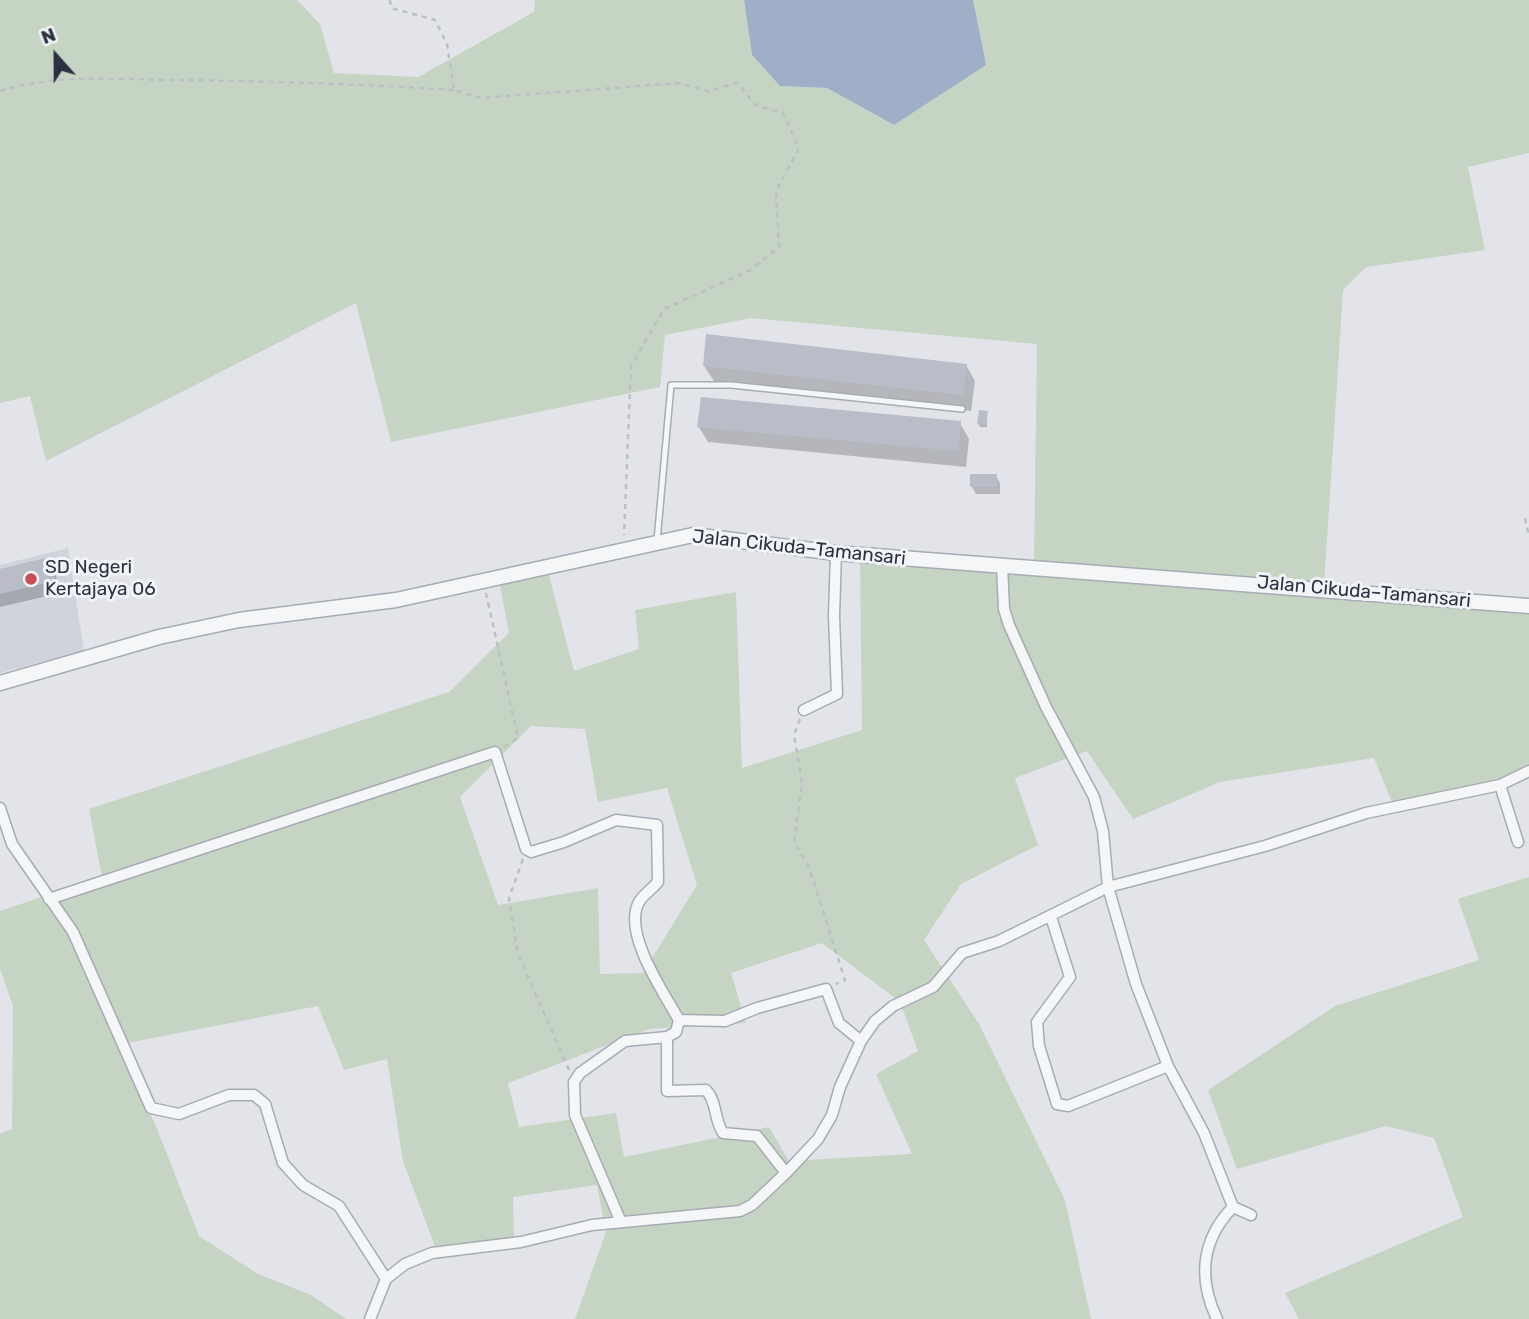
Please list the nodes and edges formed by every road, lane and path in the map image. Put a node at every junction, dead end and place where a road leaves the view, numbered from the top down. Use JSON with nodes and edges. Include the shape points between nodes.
{"nodes":[{"id":1,"x":390,"y":0,"type":"edge"},
{"id":2,"x":454,"y":90,"type":"junction"},
{"id":3,"x":0,"y":91,"type":"edge"},
{"id":4,"x":962,"y":409,"type":"dead end"},
{"id":5,"x":1525,"y":518,"type":"dead end"},
{"id":6,"x":1529,"y":537,"type":"edge"},
{"id":7,"x":657,"y":541,"type":"junction"},
{"id":8,"x":624,"y":550,"type":"junction"},
{"id":9,"x":836,"y":553,"type":"junction"},
{"id":10,"x":1002,"y":565,"type":"junction"},
{"id":11,"x":483,"y":580,"type":"junction"},
{"id":12,"x":1529,"y":606,"type":"edge"},
{"id":13,"x":0,"y":683,"type":"edge"},
{"id":14,"x":804,"y":710,"type":"joint"},
{"id":15,"x":495,"y":752,"type":"junction"},
{"id":16,"x":1529,"y":771,"type":"edge"},
{"id":17,"x":1500,"y":785,"type":"junction"},
{"id":18,"x":0,"y":808,"type":"edge"},
{"id":19,"x":1518,"y":842,"type":"dead end"},
{"id":20,"x":12,"y":844,"type":"junction"},
{"id":21,"x":526,"y":849,"type":"junction"},
{"id":22,"x":0,"y":850,"type":"edge"},
{"id":23,"x":1108,"y":887,"type":"junction"},
{"id":24,"x":49,"y":899,"type":"junction"},
{"id":25,"x":1051,"y":917,"type":"junction"},
{"id":26,"x":826,"y":989,"type":"junction"},
{"id":27,"x":679,"y":1020,"type":"junction"},
{"id":28,"x":667,"y":1037,"type":"junction"},
{"id":29,"x":861,"y":1041,"type":"junction"},
{"id":30,"x":1168,"y":1066,"type":"junction"},
{"id":31,"x":574,"y":1082,"type":"junction"},
{"id":32,"x":786,"y":1173,"type":"junction"},
{"id":33,"x":1233,"y":1207,"type":"junction"},
{"id":34,"x":1251,"y":1215,"type":"dead end"},
{"id":35,"x":621,"y":1222,"type":"junction"},
{"id":36,"x":386,"y":1279,"type":"junction"},
{"id":37,"x":370,"y":1319,"type":"edge"},
{"id":38,"x":1217,"y":1319,"type":"edge"}],
"edges":[{"from":1,"to":2,"type":"path","via":[[391,8],[435,20],[447,44]]},
{"from":2,"to":3,"type":"path","via":[[330,82],[100,79],[27,82]]},
{"from":2,"to":8,"type":"path","via":[[481,98],[677,83],[709,91],[737,83],[756,104],[783,113],[799,148],[776,191],[779,247],[749,271],[664,309],[631,366]]},
{"from":4,"to":7,"type":"lane","via":[[731,385],[671,385]]},
{"from":5,"to":6,"type":"path"},
{"from":7,"to":8,"type":"street","name":"Jalan Cikuda–Tamansari"},
{"from":7,"to":9,"type":"street","name":"Jalan Cikuda–Tamansari","via":[[693,535]]},
{"from":8,"to":11,"type":"street","name":"Jalan Cikuda–Tamansari"},
{"from":9,"to":10,"type":"street","name":"Jalan Cikuda–Tamansari"},
{"from":9,"to":14,"type":"street","via":[[837,694]]},
{"from":10,"to":12,"type":"street","name":"Jalan Cikuda–Tamansari"},
{"from":10,"to":23,"type":"street","via":[[1009,625],[1094,797],[1103,831]]},
{"from":11,"to":13,"type":"street","name":"Jalan Cikuda–Tamansari","via":[[396,600],[239,620],[159,637]]},
{"from":11,"to":15,"type":"path","via":[[518,738]]},
{"from":14,"to":26,"type":"path","via":[[794,735],[802,783],[794,842],[809,867],[845,980]]},
{"from":15,"to":21,"type":"street"},
{"from":15,"to":24,"type":"street"},
{"from":16,"to":17,"type":"street"},
{"from":17,"to":19,"type":"street"},
{"from":17,"to":23,"type":"street","via":[[1366,813],[1265,846]]},
{"from":18,"to":20,"type":"street"},
{"from":20,"to":22,"type":"street"},
{"from":20,"to":24,"type":"street"},
{"from":21,"to":27,"type":"street","via":[[531,852],[564,842],[616,820],[657,825],[658,882],[638,903],[636,923],[642,955]]},
{"from":21,"to":31,"type":"path","via":[[509,898],[518,954]]},
{"from":23,"to":25,"type":"street"},
{"from":23,"to":30,"type":"street","via":[[1136,984]]},
{"from":24,"to":36,"type":"street","via":[[73,933],[151,1108],[179,1114],[229,1095],[254,1095],[265,1104],[284,1163],[303,1185],[339,1206]]},
{"from":25,"to":29,"type":"street","via":[[962,953],[933,987],[893,1006]]},
{"from":25,"to":30,"type":"street","via":[[1070,976],[1037,1021],[1057,1104],[1068,1106]]},
{"from":26,"to":27,"type":"street","via":[[725,1021]]},
{"from":26,"to":29,"type":"street","via":[[839,1023]]},
{"from":27,"to":28,"type":"street","via":[[676,1032]]},
{"from":28,"to":31,"type":"street","via":[[625,1041]]},
{"from":28,"to":32,"type":"street","via":[[667,1091],[706,1090],[723,1133],[757,1136]]},
{"from":29,"to":32,"type":"street","via":[[832,1115],[818,1139]]},
{"from":30,"to":33,"type":"street","via":[[1205,1133]]},
{"from":31,"to":35,"type":"street","via":[[575,1115]]},
{"from":32,"to":35,"type":"street","via":[[752,1205],[740,1210]]},
{"from":33,"to":34,"type":"street"},
{"from":33,"to":38,"type":"street","via":[[1214,1232],[1203,1261],[1207,1297]]},
{"from":35,"to":36,"type":"street","via":[[432,1254],[405,1264]]},
{"from":36,"to":37,"type":"street"}]}
